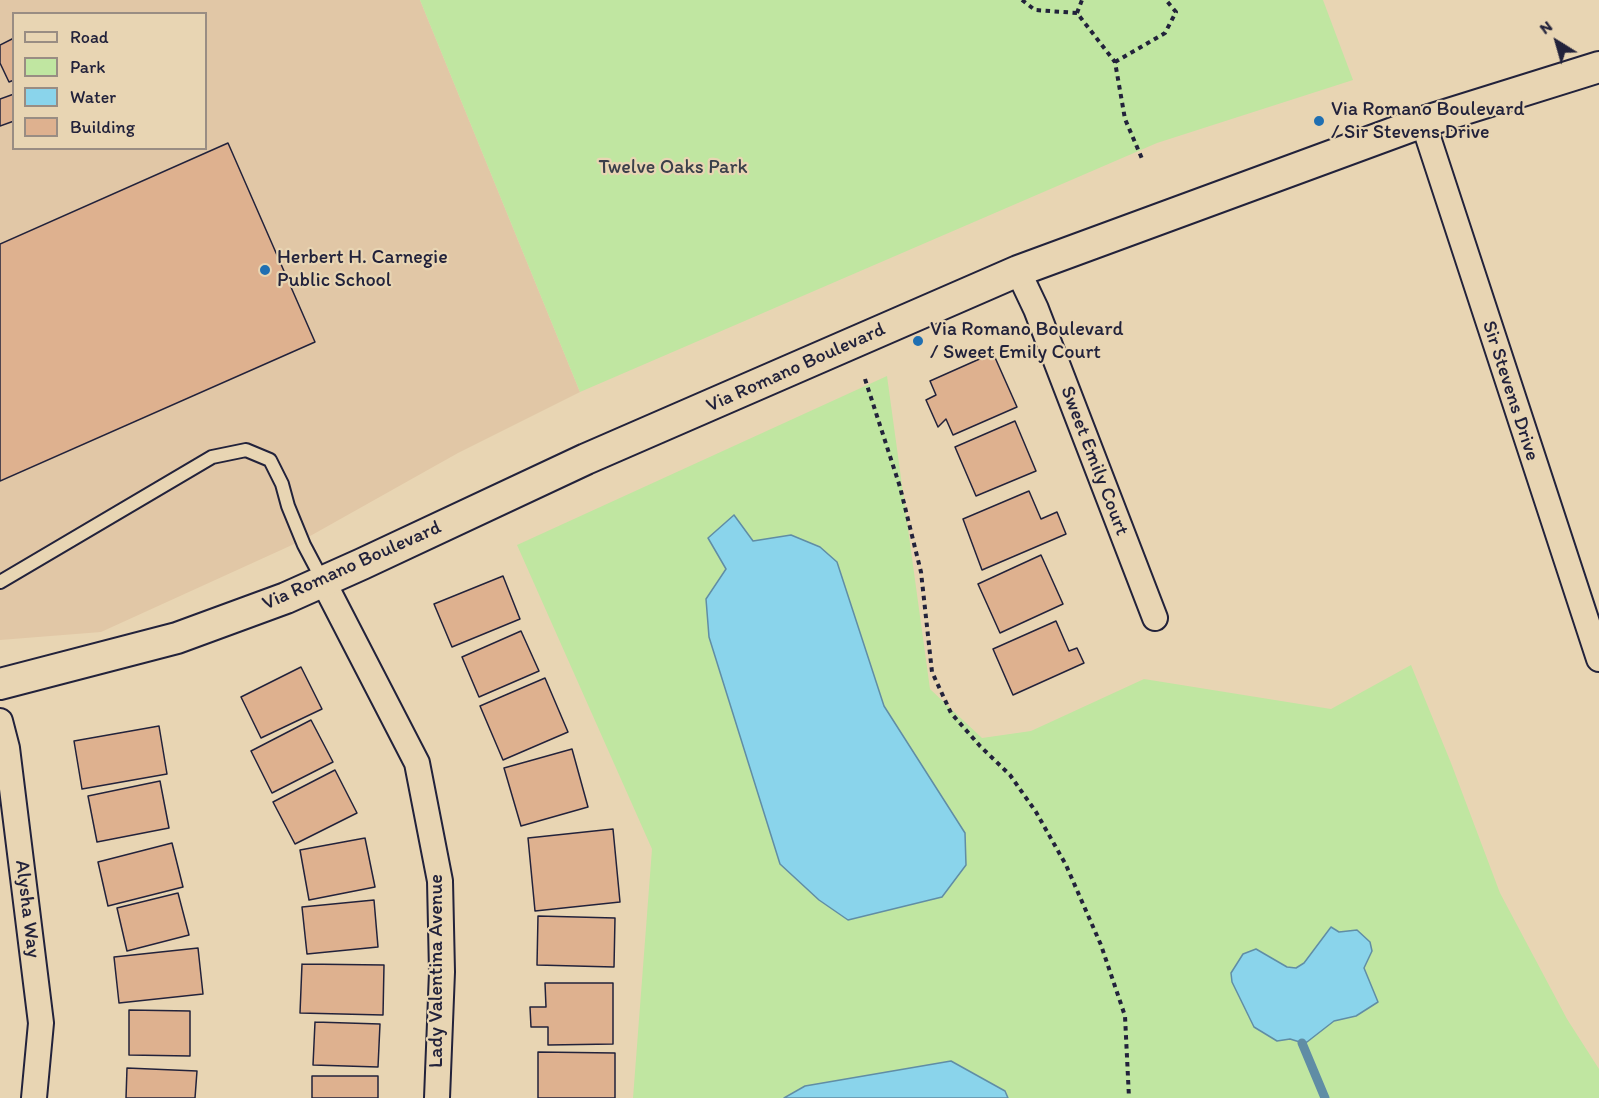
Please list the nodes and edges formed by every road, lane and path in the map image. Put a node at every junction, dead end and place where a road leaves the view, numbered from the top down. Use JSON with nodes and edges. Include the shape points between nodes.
{"nodes":[{"id":1,"x":1022,"y":0,"type":"edge"},
{"id":2,"x":1082,"y":0,"type":"edge"},
{"id":3,"x":1166,"y":0,"type":"edge"},
{"id":4,"x":1077,"y":13,"type":"junction"},
{"id":5,"x":1115,"y":62,"type":"junction"},
{"id":6,"x":1599,"y":67,"type":"edge"},
{"id":7,"x":1423,"y":122,"type":"junction"},
{"id":8,"x":1143,"y":161,"type":"dead end"},
{"id":9,"x":1018,"y":271,"type":"junction"},
{"id":10,"x":865,"y":379,"type":"dead end"},
{"id":11,"x":323,"y":581,"type":"junction"},
{"id":12,"x":0,"y":582,"type":"edge"},
{"id":13,"x":1155,"y":618,"type":"dead end"},
{"id":14,"x":1599,"y":659,"type":"edge"},
{"id":15,"x":0,"y":684,"type":"edge"},
{"id":16,"x":0,"y":721,"type":"edge"},
{"id":17,"x":34,"y":1098,"type":"edge"},
{"id":18,"x":437,"y":1098,"type":"edge"},
{"id":19,"x":1129,"y":1098,"type":"edge"}],
"edges":[{"from":1,"to":4,"type":"path","via":[[1035,10]]},
{"from":2,"to":4,"type":"path"},
{"from":3,"to":5,"type":"path","via":[[1176,12],[1165,33]]},
{"from":4,"to":5,"type":"path"},
{"from":5,"to":8,"type":"path","via":[[1125,119]]},
{"from":6,"to":7,"type":"street","name":"Via Romano Boulevard"},
{"from":7,"to":9,"type":"street","name":"Via Romano Boulevard"},
{"from":7,"to":14,"type":"street","name":"Sir Stevens Drive"},
{"from":9,"to":11,"type":"street","name":"Via Romano Boulevard","via":[[586,459]]},
{"from":9,"to":13,"type":"street","name":"Sweet Emily Court"},
{"from":10,"to":19,"type":"path","via":[[900,488],[921,572],[932,672],[951,713],[1010,775],[1066,865],[1101,945],[1125,1016]]},
{"from":11,"to":12,"type":"lane","via":[[270,460],[246,450],[212,457]]},
{"from":11,"to":15,"type":"street","name":"Via Romano Boulevard","via":[[177,638]]},
{"from":11,"to":18,"type":"street","name":"Lady Valentina Avenue","via":[[417,764],[440,881],[442,972]]},
{"from":16,"to":17,"type":"street","name":"Alysha Way","via":[[7,748],[41,1023]]}]}
